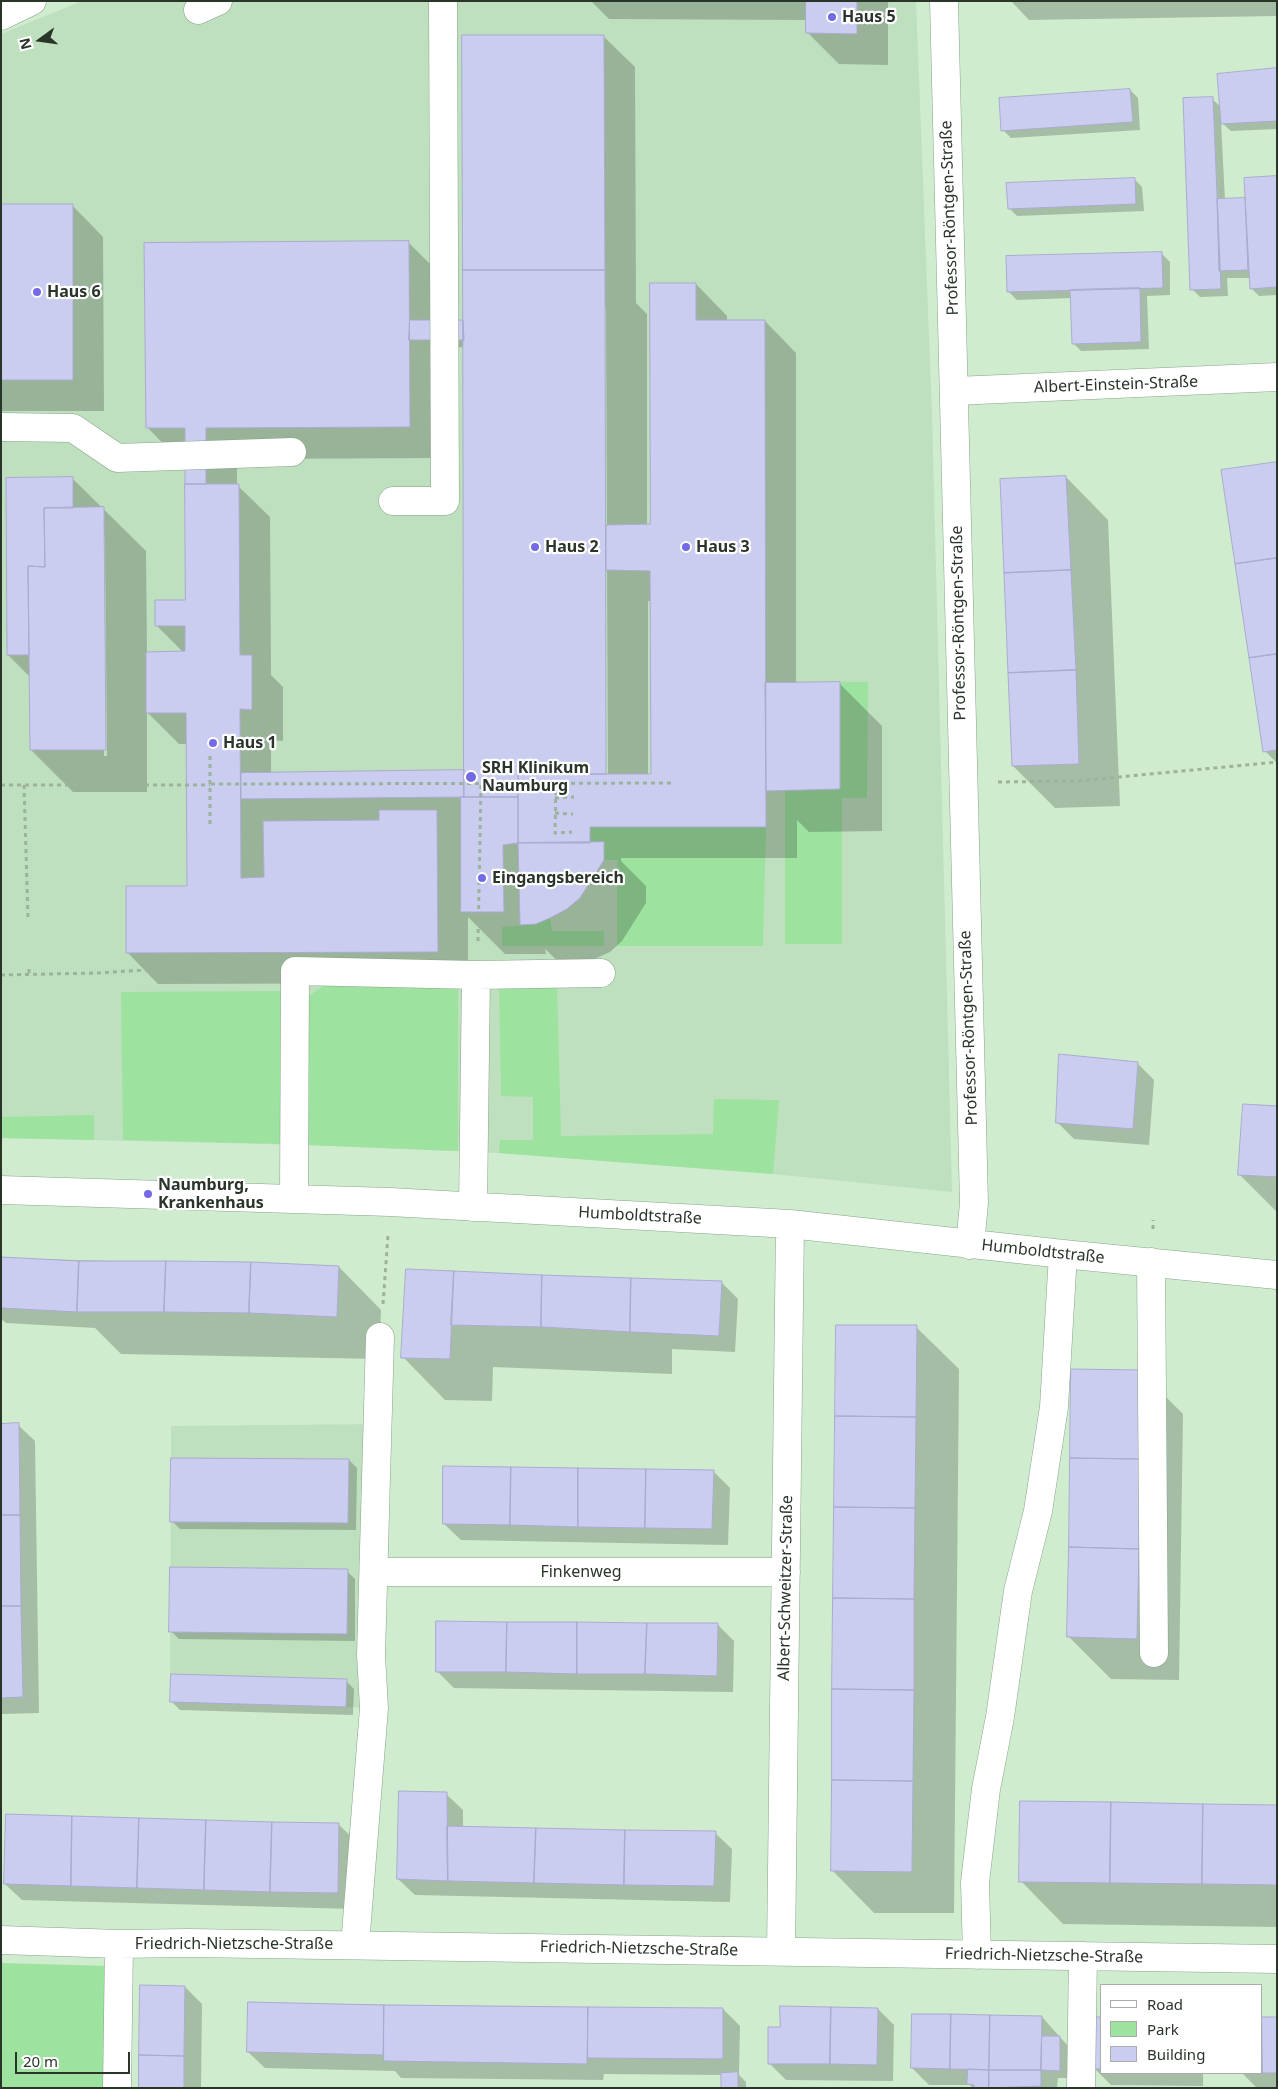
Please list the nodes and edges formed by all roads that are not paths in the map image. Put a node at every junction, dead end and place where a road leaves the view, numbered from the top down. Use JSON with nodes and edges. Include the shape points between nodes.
{"nodes":[{"id":1,"x":32,"y":1,"type":"edge"},
{"id":2,"x":443,"y":1,"type":"edge"},
{"id":3,"x":944,"y":1,"type":"edge"},
{"id":4,"x":1,"y":16,"type":"edge"},
{"id":5,"x":1277,"y":377,"type":"edge"},
{"id":6,"x":955,"y":391,"type":"junction"},
{"id":7,"x":1,"y":427,"type":"edge"},
{"id":8,"x":292,"y":452,"type":"dead end"},
{"id":9,"x":393,"y":501,"type":"dead end"},
{"id":10,"x":601,"y":973,"type":"dead end"},
{"id":11,"x":476,"y":974,"type":"junction"},
{"id":12,"x":1,"y":1190,"type":"edge"},
{"id":13,"x":294,"y":1198,"type":"junction"},
{"id":14,"x":473,"y":1208,"type":"junction"},
{"id":15,"x":790,"y":1224,"type":"junction"},
{"id":16,"x":970,"y":1244,"type":"junction"},
{"id":17,"x":1063,"y":1254,"type":"junction"},
{"id":18,"x":1151,"y":1262,"type":"junction"},
{"id":19,"x":1277,"y":1275,"type":"edge"},
{"id":20,"x":380,"y":1337,"type":"road end"},
{"id":21,"x":375,"y":1572,"type":"junction"},
{"id":22,"x":786,"y":1572,"type":"junction"},
{"id":23,"x":1154,"y":1653,"type":"dead end"},
{"id":24,"x":1,"y":1940,"type":"edge"},
{"id":25,"x":119,"y":1944,"type":"junction"},
{"id":26,"x":355,"y":1945,"type":"junction"},
{"id":27,"x":781,"y":1952,"type":"junction"},
{"id":28,"x":977,"y":1955,"type":"junction"},
{"id":29,"x":1084,"y":1956,"type":"junction"},
{"id":30,"x":1277,"y":1959,"type":"edge"},
{"id":31,"x":117,"y":2088,"type":"edge"},
{"id":32,"x":1081,"y":2088,"type":"edge"}],
"edges":[{"from":1,"to":4,"type":"street"},
{"from":2,"to":9,"type":"street","via":[[445,501]]},
{"from":3,"to":6,"type":"street","name":"Professor-Röntgen-Straße"},
{"from":5,"to":6,"type":"street","name":"Albert-Einstein-Straße"},
{"from":6,"to":16,"type":"street","name":"Professor-Röntgen-Straße","via":[[974,1203]]},
{"from":7,"to":8,"type":"street","via":[[73,428],[117,458]]},
{"from":10,"to":11,"type":"street"},
{"from":11,"to":13,"type":"street","via":[[295,971]]},
{"from":11,"to":14,"type":"street"},
{"from":12,"to":13,"type":"street","name":"Humboldtstraße"},
{"from":13,"to":14,"type":"street","name":"Humboldtstraße"},
{"from":14,"to":15,"type":"street","name":"Humboldtstraße"},
{"from":15,"to":16,"type":"street","name":"Humboldtstraße"},
{"from":15,"to":22,"type":"street","name":"Albert-Schweitzer-Straße"},
{"from":16,"to":17,"type":"street","name":"Humboldtstraße"},
{"from":17,"to":18,"type":"street","name":"Humboldtstraße"},
{"from":17,"to":28,"type":"street","via":[[1054,1407],[1038,1511],[1018,1591],[984,1808],[975,1882]]},
{"from":18,"to":19,"type":"street","name":"Humboldtstraße"},
{"from":18,"to":23,"type":"street"},
{"from":20,"to":21,"type":"street"},
{"from":21,"to":22,"type":"street","name":"Finkenweg"},
{"from":21,"to":26,"type":"street","via":[[374,1708]]},
{"from":22,"to":27,"type":"street","name":"Albert-Schweitzer-Straße"},
{"from":24,"to":25,"type":"street","name":"Friedrich-Nietzsche-Straße"},
{"from":25,"to":26,"type":"street","name":"Friedrich-Nietzsche-Straße"},
{"from":25,"to":31,"type":"street"},
{"from":26,"to":27,"type":"street","name":"Friedrich-Nietzsche-Straße"},
{"from":27,"to":28,"type":"street","name":"Friedrich-Nietzsche-Straße"},
{"from":28,"to":29,"type":"street","name":"Friedrich-Nietzsche-Straße"},
{"from":29,"to":30,"type":"street","name":"Friedrich-Nietzsche-Straße"},
{"from":29,"to":32,"type":"street"}]}
